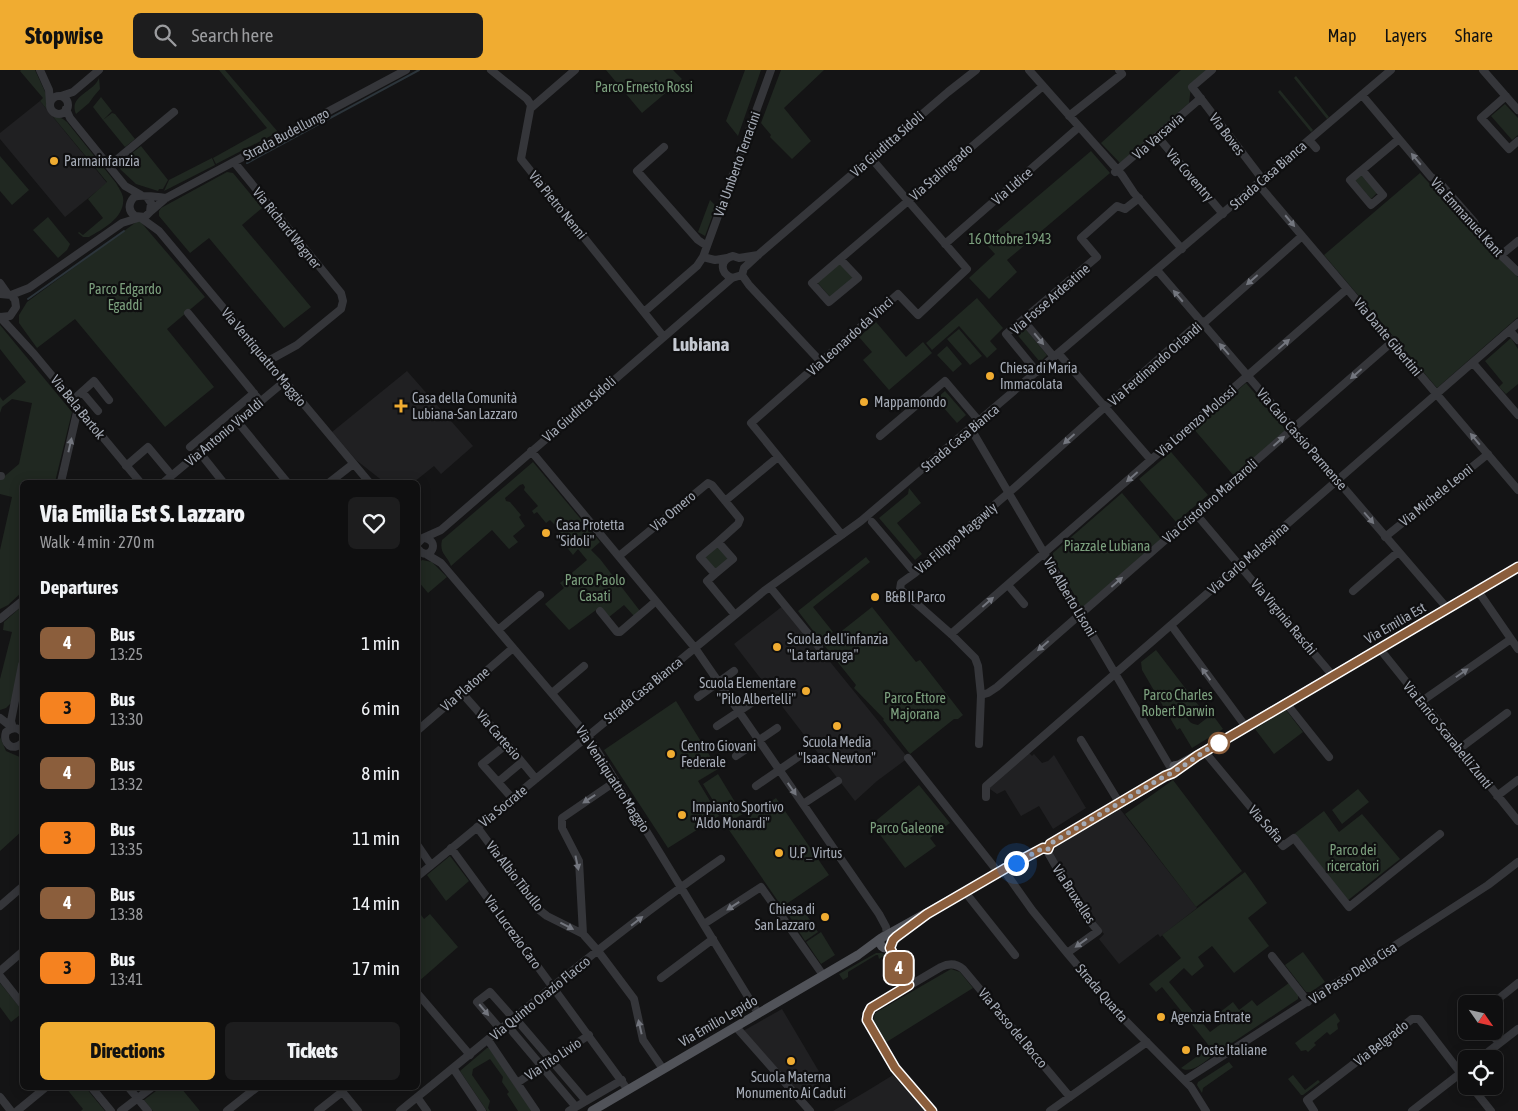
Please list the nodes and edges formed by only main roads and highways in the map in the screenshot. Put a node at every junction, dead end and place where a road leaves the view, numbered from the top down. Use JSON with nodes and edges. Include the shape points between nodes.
{"nodes":[{"id":1,"x":1518,"y":567,"type":"edge"},
{"id":2,"x":1171,"y":769,"type":"junction"},
{"id":3,"x":1045,"y":845,"type":"junction"},
{"id":4,"x":1002,"y":870,"type":"joint"},
{"id":5,"x":592,"y":1111,"type":"edge"}],
"edges":[{"from":1,"to":2,"type":"main road","name":"Via Emilia Est"},
{"from":2,"to":3,"type":"main road","name":"Via Emilia Est"},
{"from":2,"to":3,"type":"main road","name":"Via Emilia Est"},
{"from":3,"to":4,"type":"main road","name":"Via Emilia Est"},
{"from":4,"to":5,"type":"main road","name":"Via Emilio Lepido","via":[[927,914],[896,937],[823,975]]}]}
